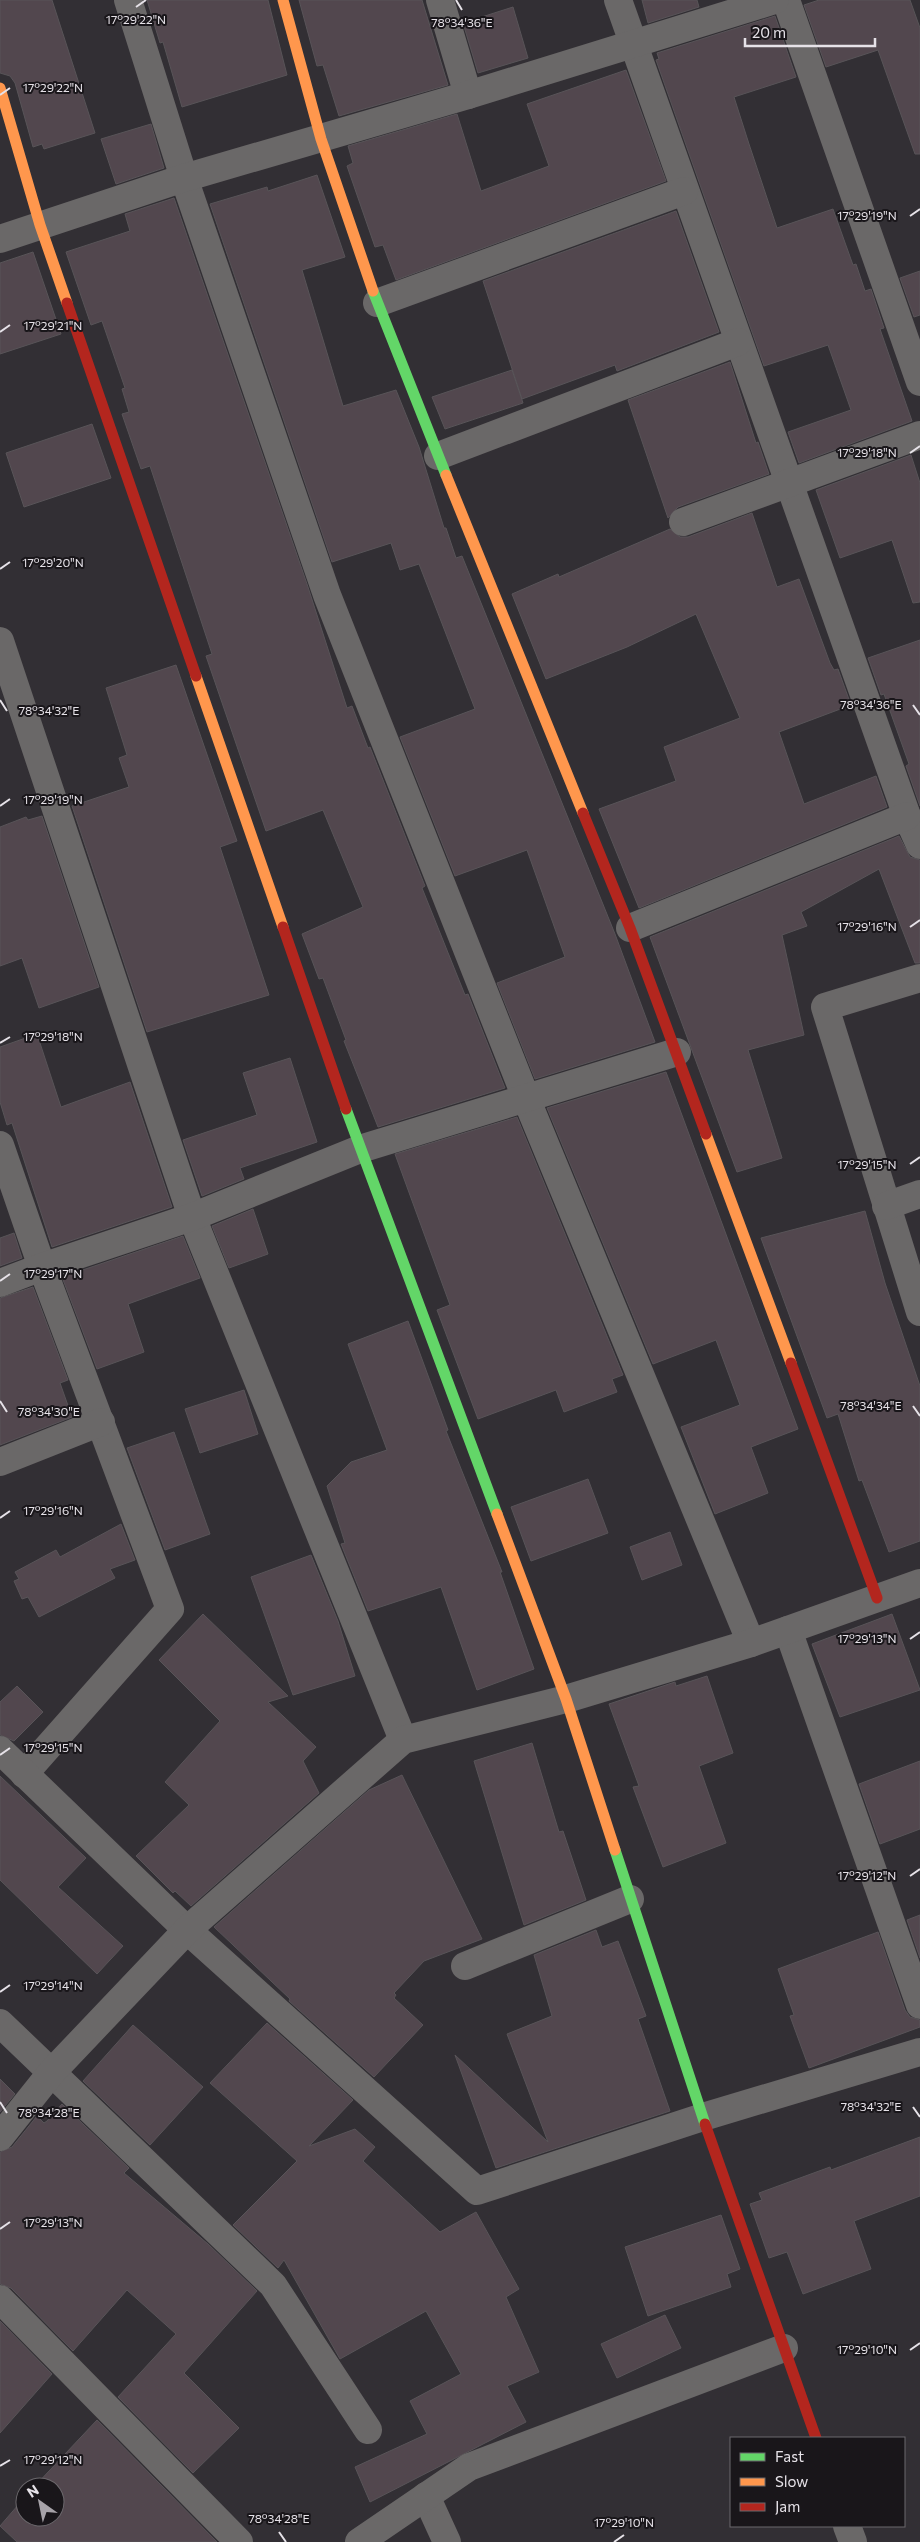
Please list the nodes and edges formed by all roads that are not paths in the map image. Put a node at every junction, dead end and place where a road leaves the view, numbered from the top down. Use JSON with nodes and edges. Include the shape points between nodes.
{"nodes":[{"id":1,"x":128,"y":0,"type":"edge"},
{"id":2,"x":283,"y":0,"type":"edge"},
{"id":3,"x":440,"y":0,"type":"edge"},
{"id":4,"x":618,"y":0,"type":"edge"},
{"id":5,"x":775,"y":0,"type":"edge"},
{"id":6,"x":786,"y":0,"type":"edge"},
{"id":7,"x":631,"y":43,"type":"junction"},
{"id":8,"x":0,"y":88,"type":"edge"},
{"id":9,"x":468,"y":95,"type":"junction"},
{"id":10,"x":321,"y":139,"type":"junction"},
{"id":11,"x":184,"y":178,"type":"junction"},
{"id":12,"x":684,"y":191,"type":"junction"},
{"id":13,"x":40,"y":225,"type":"junction"},
{"id":14,"x":0,"y":239,"type":"edge"},
{"id":15,"x":377,"y":303,"type":"junction"},
{"id":16,"x":738,"y":342,"type":"junction"},
{"id":17,"x":920,"y":382,"type":"edge"},
{"id":18,"x":920,"y":435,"type":"edge"},
{"id":19,"x":438,"y":456,"type":"junction"},
{"id":20,"x":789,"y":484,"type":"junction"},
{"id":21,"x":684,"y":522,"type":"dead end"},
{"id":22,"x":0,"y":641,"type":"edge"},
{"id":23,"x":907,"y":816,"type":"junction"},
{"id":24,"x":920,"y":845,"type":"edge"},
{"id":25,"x":630,"y":928,"type":"junction"},
{"id":26,"x":920,"y":978,"type":"edge"},
{"id":27,"x":677,"y":1052,"type":"junction"},
{"id":28,"x":526,"y":1098,"type":"junction"},
{"id":29,"x":0,"y":1145,"type":"edge"},
{"id":30,"x":360,"y":1149,"type":"junction"},
{"id":31,"x":920,"y":1194,"type":"edge"},
{"id":32,"x":886,"y":1206,"type":"junction"},
{"id":33,"x":192,"y":1217,"type":"junction"},
{"id":34,"x":42,"y":1267,"type":"junction"},
{"id":35,"x":0,"y":1283,"type":"edge"},
{"id":36,"x":920,"y":1312,"type":"edge"},
{"id":37,"x":101,"y":1422,"type":"junction"},
{"id":38,"x":0,"y":1462,"type":"edge"},
{"id":39,"x":920,"y":1583,"type":"edge"},
{"id":40,"x":877,"y":1598,"type":"junction"},
{"id":41,"x":788,"y":1630,"type":"junction"},
{"id":42,"x":751,"y":1643,"type":"junction"},
{"id":43,"x":566,"y":1699,"type":"junction"},
{"id":44,"x":403,"y":1740,"type":"junction"},
{"id":45,"x":0,"y":1750,"type":"edge"},
{"id":46,"x":24,"y":1774,"type":"junction"},
{"id":47,"x":630,"y":1899,"type":"junction"},
{"id":48,"x":187,"y":1930,"type":"junction"},
{"id":49,"x":464,"y":1966,"type":"dead end"},
{"id":50,"x":920,"y":2005,"type":"edge"},
{"id":51,"x":0,"y":2024,"type":"edge"},
{"id":52,"x":920,"y":2052,"type":"edge"},
{"id":53,"x":51,"y":2073,"type":"junction"},
{"id":54,"x":703,"y":2117,"type":"junction"},
{"id":55,"x":0,"y":2137,"type":"edge"},
{"id":56,"x":0,"y":2299,"type":"edge"},
{"id":57,"x":784,"y":2348,"type":"junction"},
{"id":58,"x":368,"y":2430,"type":"dead end"},
{"id":59,"x":816,"y":2437,"type":"edge"},
{"id":60,"x":426,"y":2496,"type":"junction"},
{"id":61,"x":847,"y":2527,"type":"edge"},
{"id":62,"x":239,"y":2542,"type":"edge"},
{"id":63,"x":360,"y":2542,"type":"edge"},
{"id":64,"x":447,"y":2542,"type":"edge"},
{"id":65,"x":853,"y":2542,"type":"edge"}],
"edges":[{"from":1,"to":11,"type":"street"},
{"from":2,"to":10,"type":"street"},
{"from":3,"to":9,"type":"street"},
{"from":4,"to":7,"type":"street"},
{"from":5,"to":7,"type":"street"},
{"from":6,"to":17,"type":"street"},
{"from":7,"to":9,"type":"street"},
{"from":7,"to":12,"type":"street"},
{"from":8,"to":13,"type":"street"},
{"from":9,"to":10,"type":"street"},
{"from":10,"to":11,"type":"street"},
{"from":10,"to":15,"type":"street"},
{"from":11,"to":13,"type":"street"},
{"from":11,"to":28,"type":"street","via":[[327,595]]},
{"from":12,"to":15,"type":"street"},
{"from":12,"to":16,"type":"street"},
{"from":13,"to":14,"type":"street"},
{"from":13,"to":30,"type":"street"},
{"from":15,"to":19,"type":"street"},
{"from":16,"to":19,"type":"street"},
{"from":16,"to":20,"type":"street"},
{"from":18,"to":20,"type":"street"},
{"from":19,"to":25,"type":"street"},
{"from":20,"to":21,"type":"street"},
{"from":20,"to":23,"type":"street"},
{"from":22,"to":33,"type":"street"},
{"from":23,"to":24,"type":"street"},
{"from":23,"to":25,"type":"street"},
{"from":25,"to":27,"type":"street"},
{"from":26,"to":32,"type":"street","via":[[824,1007]]},
{"from":27,"to":28,"type":"street"},
{"from":27,"to":40,"type":"street"},
{"from":28,"to":30,"type":"street"},
{"from":28,"to":42,"type":"street"},
{"from":29,"to":34,"type":"street"},
{"from":30,"to":33,"type":"street"},
{"from":30,"to":43,"type":"street"},
{"from":31,"to":32,"type":"street"},
{"from":32,"to":36,"type":"street"},
{"from":33,"to":34,"type":"street"},
{"from":33,"to":44,"type":"street"},
{"from":34,"to":35,"type":"street"},
{"from":34,"to":37,"type":"street"},
{"from":37,"to":38,"type":"street"},
{"from":37,"to":46,"type":"street","via":[[170,1609]]},
{"from":39,"to":40,"type":"street"},
{"from":40,"to":41,"type":"street"},
{"from":41,"to":42,"type":"street"},
{"from":41,"to":50,"type":"street"},
{"from":42,"to":43,"type":"street"},
{"from":43,"to":44,"type":"street"},
{"from":43,"to":47,"type":"street"},
{"from":44,"to":48,"type":"street"},
{"from":45,"to":46,"type":"street"},
{"from":46,"to":48,"type":"street"},
{"from":47,"to":49,"type":"street"},
{"from":47,"to":54,"type":"street"},
{"from":48,"to":53,"type":"street"},
{"from":48,"to":54,"type":"street","via":[[477,2191]]},
{"from":51,"to":53,"type":"street"},
{"from":52,"to":54,"type":"street"},
{"from":53,"to":55,"type":"street"},
{"from":53,"to":58,"type":"street","via":[[273,2286]]},
{"from":54,"to":57,"type":"street"},
{"from":56,"to":62,"type":"street"},
{"from":57,"to":59,"type":"street"},
{"from":57,"to":60,"type":"street","via":[[469,2467]]},
{"from":60,"to":63,"type":"street"},
{"from":60,"to":64,"type":"street"},
{"from":61,"to":65,"type":"street"}]}
